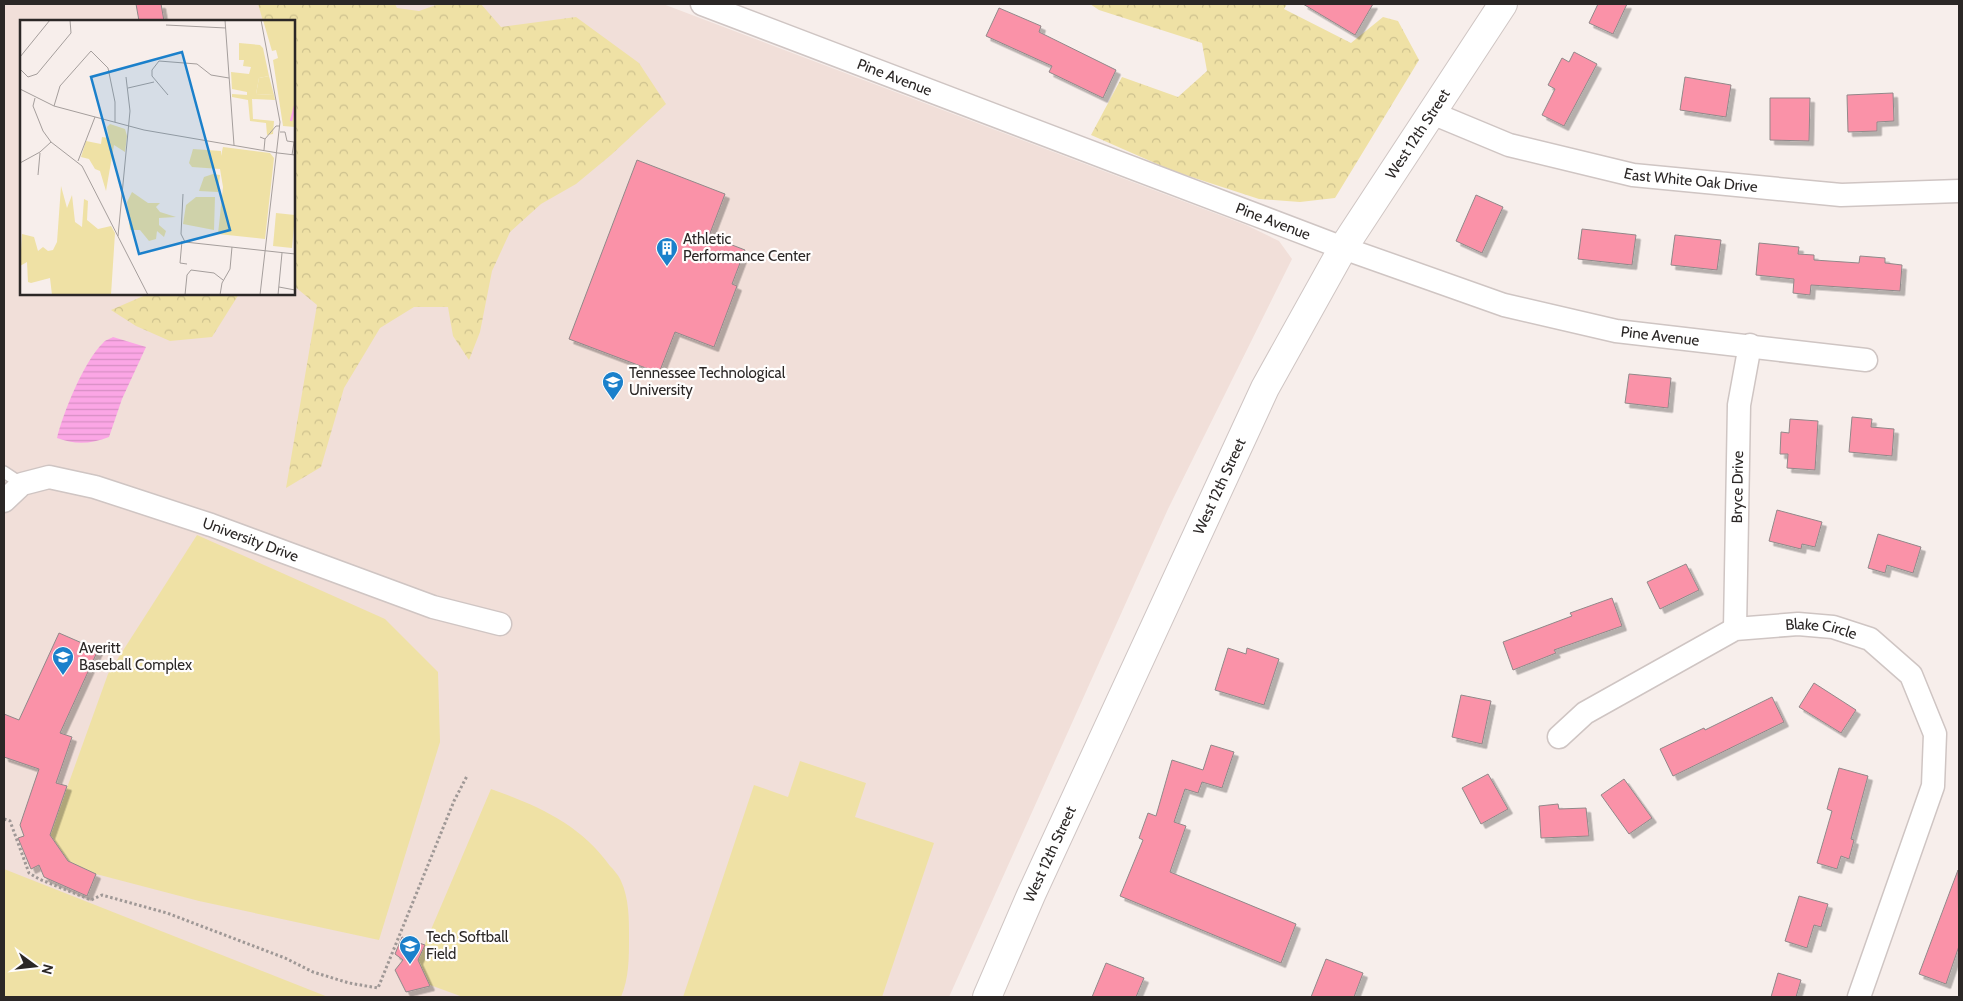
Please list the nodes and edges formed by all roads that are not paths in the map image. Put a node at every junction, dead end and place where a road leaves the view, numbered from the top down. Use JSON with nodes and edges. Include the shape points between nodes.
{"nodes":[{"id":1,"x":702,"y":4,"type":"edge"},
{"id":2,"x":1503,"y":4,"type":"edge"},
{"id":3,"x":1432,"y":112,"type":"junction"},
{"id":4,"x":1959,"y":190,"type":"edge"},
{"id":5,"x":1343,"y":248,"type":"junction"},
{"id":6,"x":1750,"y":345,"type":"junction"},
{"id":7,"x":1866,"y":360,"type":"dead end"},
{"id":8,"x":13,"y":478,"type":"edge"},
{"id":9,"x":4,"y":501,"type":"edge"},
{"id":10,"x":500,"y":624,"type":"dead end"},
{"id":11,"x":1735,"y":629,"type":"junction"},
{"id":12,"x":1559,"y":737,"type":"dead end"},
{"id":13,"x":987,"y":997,"type":"edge"},
{"id":14,"x":1859,"y":997,"type":"edge"}],
"edges":[{"from":1,"to":5,"type":"street","name":"Pine Avenue"},
{"from":2,"to":3,"type":"main road","name":"West 12th Street"},
{"from":3,"to":4,"type":"street","name":"East White Oak Drive","via":[[1509,145],[1633,175],[1841,195]]},
{"from":3,"to":5,"type":"main road","name":"West 12th Street"},
{"from":5,"to":6,"type":"street","name":"Pine Avenue","via":[[1513,307],[1616,331]]},
{"from":5,"to":13,"type":"main road","name":"West 12th Street","via":[[1265,388]]},
{"from":6,"to":7,"type":"street","name":"Pine Avenue"},
{"from":6,"to":11,"type":"street","name":"Bryce Drive","via":[[1739,405]]},
{"from":8,"to":9,"type":"street","name":"University Drive"},
{"from":8,"to":10,"type":"street","name":"University Drive","via":[[49,477],[95,487],[211,525],[433,608]]},
{"from":11,"to":12,"type":"street","name":"Blake Circle","via":[[1585,713]]},
{"from":11,"to":14,"type":"street","name":"Blake Circle","via":[[1798,624],[1833,627],[1870,639],[1911,675],[1935,734],[1933,786]]}]}
